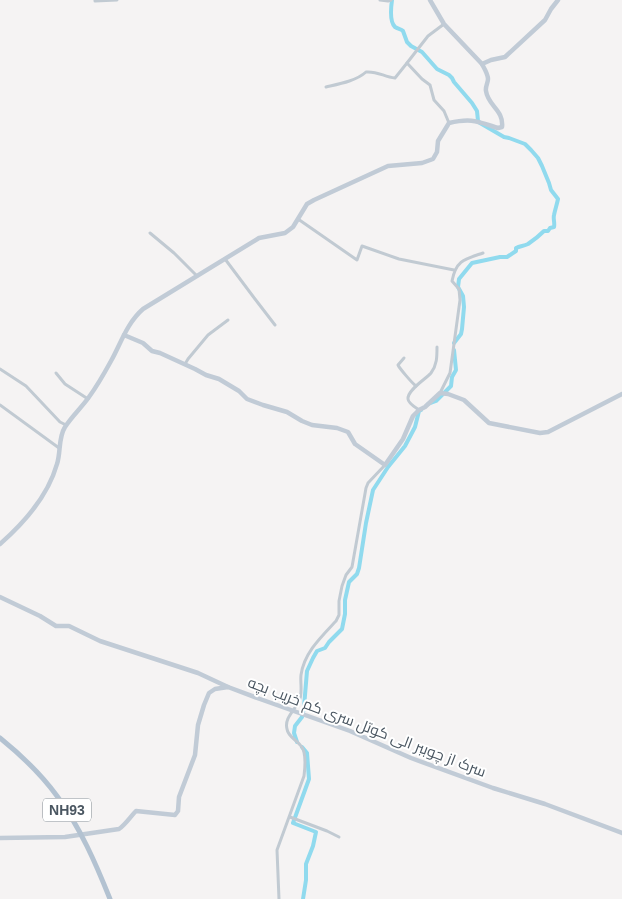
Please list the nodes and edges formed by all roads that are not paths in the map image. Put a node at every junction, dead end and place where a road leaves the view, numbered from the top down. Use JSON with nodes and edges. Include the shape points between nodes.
{"nodes":[{"id":1,"x":95,"y":0,"type":"edge"},
{"id":2,"x":117,"y":0,"type":"edge"},
{"id":3,"x":380,"y":0,"type":"edge"},
{"id":4,"x":391,"y":0,"type":"edge"},
{"id":5,"x":430,"y":0,"type":"edge"},
{"id":6,"x":558,"y":0,"type":"edge"},
{"id":7,"x":444,"y":24,"type":"junction"},
{"id":8,"x":407,"y":63,"type":"junction"},
{"id":9,"x":482,"y":64,"type":"junction"},
{"id":10,"x":326,"y":87,"type":"dead end"},
{"id":11,"x":449,"y":124,"type":"junction"},
{"id":12,"x":298,"y":219,"type":"junction"},
{"id":13,"x":150,"y":233,"type":"dead end"},
{"id":14,"x":483,"y":253,"type":"dead end"},
{"id":15,"x":225,"y":259,"type":"junction"},
{"id":16,"x":454,"y":270,"type":"junction"},
{"id":17,"x":197,"y":276,"type":"junction"},
{"id":18,"x":228,"y":320,"type":"dead end"},
{"id":19,"x":275,"y":326,"type":"dead end"},
{"id":20,"x":124,"y":335,"type":"junction"},
{"id":21,"x":437,"y":347,"type":"dead end"},
{"id":22,"x":404,"y":358,"type":"dead end"},
{"id":23,"x":185,"y":364,"type":"junction"},
{"id":24,"x":0,"y":370,"type":"edge"},
{"id":25,"x":56,"y":374,"type":"dead end"},
{"id":26,"x":416,"y":386,"type":"junction"},
{"id":27,"x":440,"y":393,"type":"junction"},
{"id":28,"x":622,"y":394,"type":"edge"},
{"id":29,"x":88,"y":399,"type":"junction"},
{"id":30,"x":0,"y":405,"type":"edge"},
{"id":31,"x":418,"y":410,"type":"junction"},
{"id":32,"x":66,"y":425,"type":"junction"},
{"id":33,"x":59,"y":448,"type":"junction"},
{"id":34,"x":385,"y":466,"type":"junction"},
{"id":35,"x":0,"y":544,"type":"edge"},
{"id":36,"x":0,"y":597,"type":"edge"},
{"id":37,"x":228,"y":687,"type":"junction"},
{"id":38,"x":293,"y":710,"type":"junction"},
{"id":39,"x":0,"y":738,"type":"edge"},
{"id":40,"x":290,"y":817,"type":"junction"},
{"id":41,"x":622,"y":833,"type":"edge"},
{"id":42,"x":81,"y":835,"type":"junction"},
{"id":43,"x":339,"y":837,"type":"dead end"},
{"id":44,"x":0,"y":838,"type":"edge"},
{"id":45,"x":110,"y":899,"type":"edge"},
{"id":46,"x":279,"y":899,"type":"edge"}],
"edges":[{"from":1,"to":2,"type":"street"},
{"from":3,"to":4,"type":"street"},
{"from":5,"to":7,"type":"street"},
{"from":6,"to":9,"type":"street","via":[[545,20],[505,57]]},
{"from":7,"to":8,"type":"street","via":[[428,36]]},
{"from":7,"to":9,"type":"street"},
{"from":8,"to":10,"type":"street","via":[[395,78],[373,71]]},
{"from":8,"to":11,"type":"street","via":[[430,85],[434,100],[444,111]]},
{"from":9,"to":11,"type":"street","via":[[488,78],[486,90],[490,102],[501,114],[502,127],[474,120]]},
{"from":11,"to":12,"type":"street","via":[[438,142],[433,159],[388,166],[307,204]]},
{"from":12,"to":15,"type":"street","via":[[284,233],[259,238]]},
{"from":12,"to":16,"type":"street","via":[[357,260],[362,246],[399,259]]},
{"from":13,"to":17,"type":"street"},
{"from":14,"to":16,"type":"street","via":[[464,259]]},
{"from":15,"to":17,"type":"street"},
{"from":15,"to":19,"type":"street"},
{"from":16,"to":27,"type":"street","via":[[452,281],[459,289],[460,300],[450,373]]},
{"from":17,"to":20,"type":"street","via":[[143,309]]},
{"from":18,"to":23,"type":"street","via":[[208,335]]},
{"from":20,"to":23,"type":"street"},
{"from":20,"to":29,"type":"street"},
{"from":21,"to":26,"type":"street","via":[[437,360],[431,374]]},
{"from":22,"to":26,"type":"street","via":[[398,365]]},
{"from":23,"to":34,"type":"street","via":[[219,379],[247,399],[287,412],[312,425],[348,432],[355,444]]},
{"from":24,"to":32,"type":"street","via":[[26,386]]},
{"from":25,"to":29,"type":"street"},
{"from":26,"to":31,"type":"street","via":[[408,399]]},
{"from":27,"to":28,"type":"street","via":[[464,400],[489,423],[540,433],[548,432]]},
{"from":27,"to":31,"type":"street"},
{"from":29,"to":32,"type":"street"},
{"from":30,"to":33,"type":"street"},
{"from":31,"to":34,"type":"street"},
{"from":32,"to":33,"type":"street"},
{"from":33,"to":35,"type":"street","via":[[58,462],[42,498]]},
{"from":34,"to":38,"type":"street","via":[[368,482],[352,567],[342,586],[339,614],[306,656],[300,700]]},
{"from":36,"to":37,"type":"street","via":[[56,626],[69,626],[100,641],[198,673]]},
{"from":37,"to":38,"type":"street","name":"سرک از چوببر الی کوتل سری کم خریب بچه"},
{"from":37,"to":42,"type":"street","name":"سرک از چوببر الی کوتل سری کم خریب بچه","via":[[215,689],[204,705],[198,724],[195,755],[175,816],[136,811],[119,829]]},
{"from":38,"to":40,"type":"street","via":[[287,729],[304,750],[305,768]]},
{"from":38,"to":41,"type":"street","name":"سرک از چوببر الی کوتل سری کم خریب بچه","via":[[411,758]]},
{"from":39,"to":42,"type":"main road","number":"NH93","via":[[56,795]]},
{"from":40,"to":43,"type":"street"},
{"from":40,"to":46,"type":"street","via":[[277,850]]},
{"from":42,"to":44,"type":"street"},
{"from":42,"to":45,"type":"main road","number":"NH93"}]}
